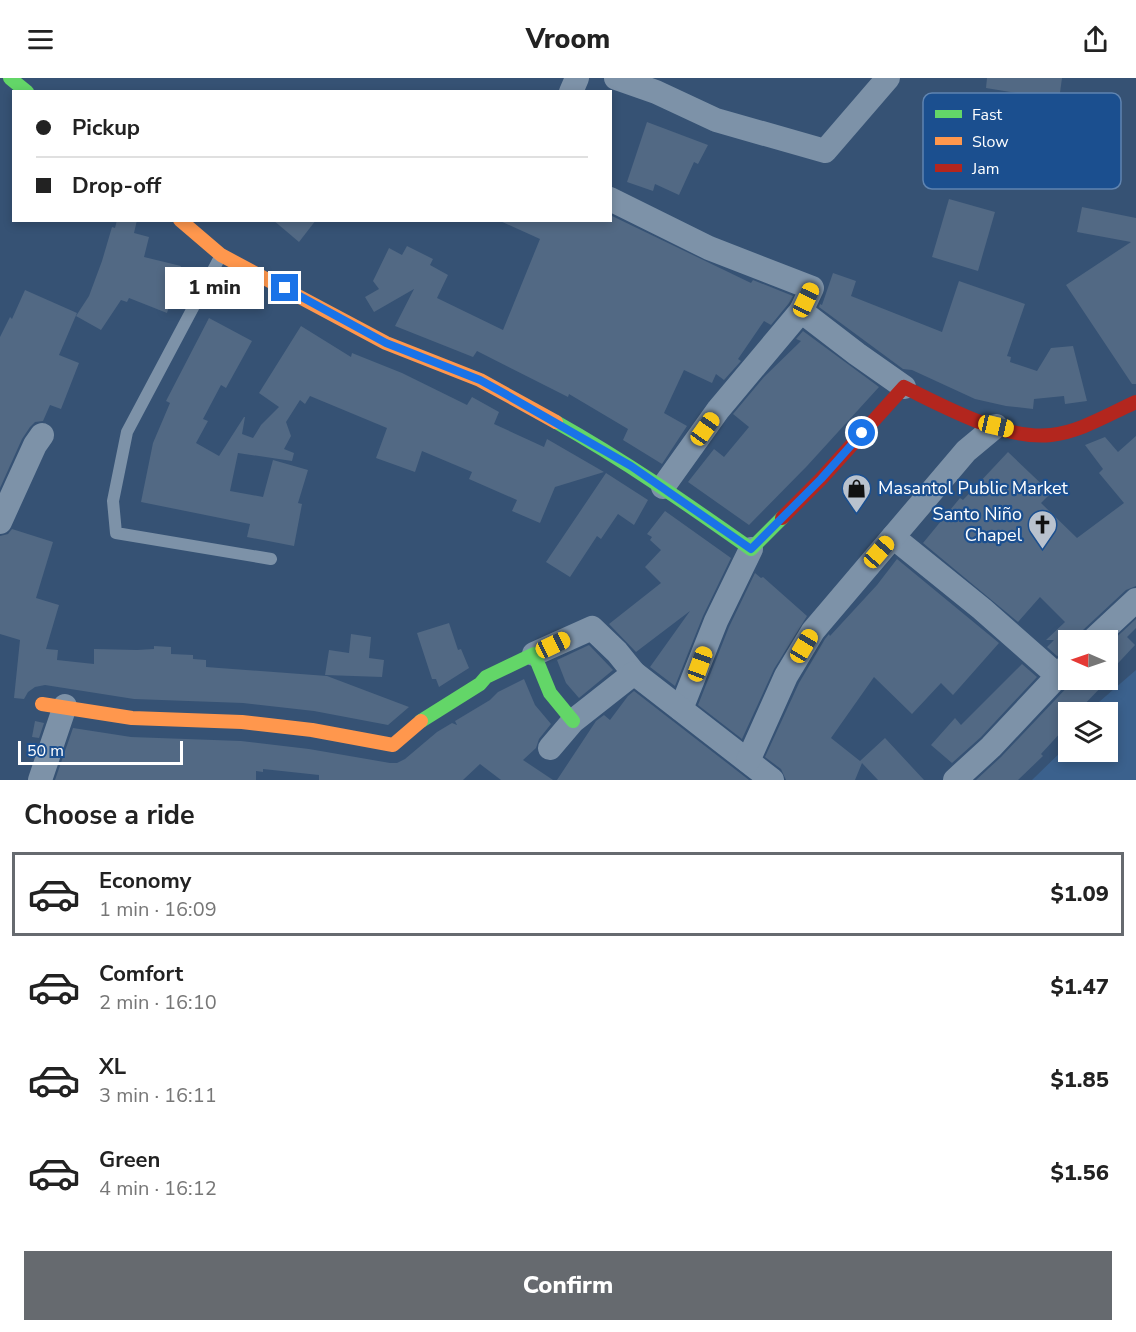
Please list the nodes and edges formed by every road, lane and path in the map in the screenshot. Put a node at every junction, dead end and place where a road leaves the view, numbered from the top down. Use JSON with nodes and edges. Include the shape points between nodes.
{"nodes":[{"id":1,"x":10,"y":78,"type":"edge"},
{"id":2,"x":616,"y":78,"type":"edge"},
{"id":3,"x":888,"y":78,"type":"edge"},
{"id":4,"x":25,"y":90,"type":"edge"},
{"id":5,"x":612,"y":200,"type":"edge"},
{"id":6,"x":182,"y":222,"type":"edge"},
{"id":7,"x":222,"y":255,"type":"junction"},
{"id":8,"x":801,"y":311,"type":"junction"},
{"id":9,"x":904,"y":387,"type":"junction"},
{"id":10,"x":1136,"y":402,"type":"edge"},
{"id":11,"x":996,"y":426,"type":"junction"},
{"id":12,"x":42,"y":435,"type":"dead end"},
{"id":13,"x":663,"y":487,"type":"junction"},
{"id":14,"x":0,"y":522,"type":"edge"},
{"id":15,"x":892,"y":537,"type":"junction"},
{"id":16,"x":751,"y":549,"type":"junction"},
{"id":17,"x":271,"y":559,"type":"dead end"},
{"id":18,"x":1136,"y":600,"type":"edge"},
{"id":19,"x":1104,"y":630,"type":"edge"},
{"id":20,"x":534,"y":654,"type":"junction"},
{"id":21,"x":1058,"y":667,"type":"edge"},
{"id":22,"x":634,"y":673,"type":"junction"},
{"id":23,"x":1058,"y":676,"type":"edge"},
{"id":24,"x":53,"y":705,"type":"joint"},
{"id":25,"x":681,"y":710,"type":"junction"},
{"id":26,"x":573,"y":721,"type":"junction"},
{"id":27,"x":550,"y":748,"type":"dead end"},
{"id":28,"x":748,"y":761,"type":"junction"},
{"id":29,"x":40,"y":780,"type":"edge"},
{"id":30,"x":772,"y":780,"type":"edge"},
{"id":31,"x":955,"y":780,"type":"edge"}],
"edges":[{"from":1,"to":4,"type":"main road"},
{"from":2,"to":3,"type":"street","via":[[716,120],[825,151]]},
{"from":5,"to":8,"type":"street","via":[[709,248],[812,288]]},
{"from":6,"to":7,"type":"main road"},
{"from":7,"to":13,"type":"main road","via":[[386,343],[480,380]]},
{"from":7,"to":17,"type":"lane","via":[[127,432],[113,501],[116,533]]},
{"from":8,"to":9,"type":"street"},
{"from":8,"to":13,"type":"street","via":[[718,410]]},
{"from":9,"to":11,"type":"main road"},
{"from":9,"to":16,"type":"main road"},
{"from":10,"to":11,"type":"main road","via":[[1050,435],[1031,435]]},
{"from":11,"to":15,"type":"street","via":[[966,451]]},
{"from":12,"to":14,"type":"street"},
{"from":13,"to":16,"type":"main road"},
{"from":15,"to":21,"type":"street"},
{"from":15,"to":28,"type":"street","via":[[813,631],[786,676]]},
{"from":16,"to":25,"type":"street","via":[[716,621]]},
{"from":18,"to":19,"type":"street"},
{"from":20,"to":22,"type":"street","via":[[592,628],[618,651]]},
{"from":20,"to":24,"type":"main road","via":[[486,677],[426,717],[393,745],[312,730],[242,722],[132,718]]},
{"from":20,"to":26,"type":"main road","via":[[550,693]]},
{"from":22,"to":25,"type":"street"},
{"from":22,"to":26,"type":"street"},
{"from":23,"to":31,"type":"street"},
{"from":24,"to":29,"type":"street"},
{"from":25,"to":28,"type":"street"},
{"from":26,"to":27,"type":"street"},
{"from":28,"to":30,"type":"street"}]}
